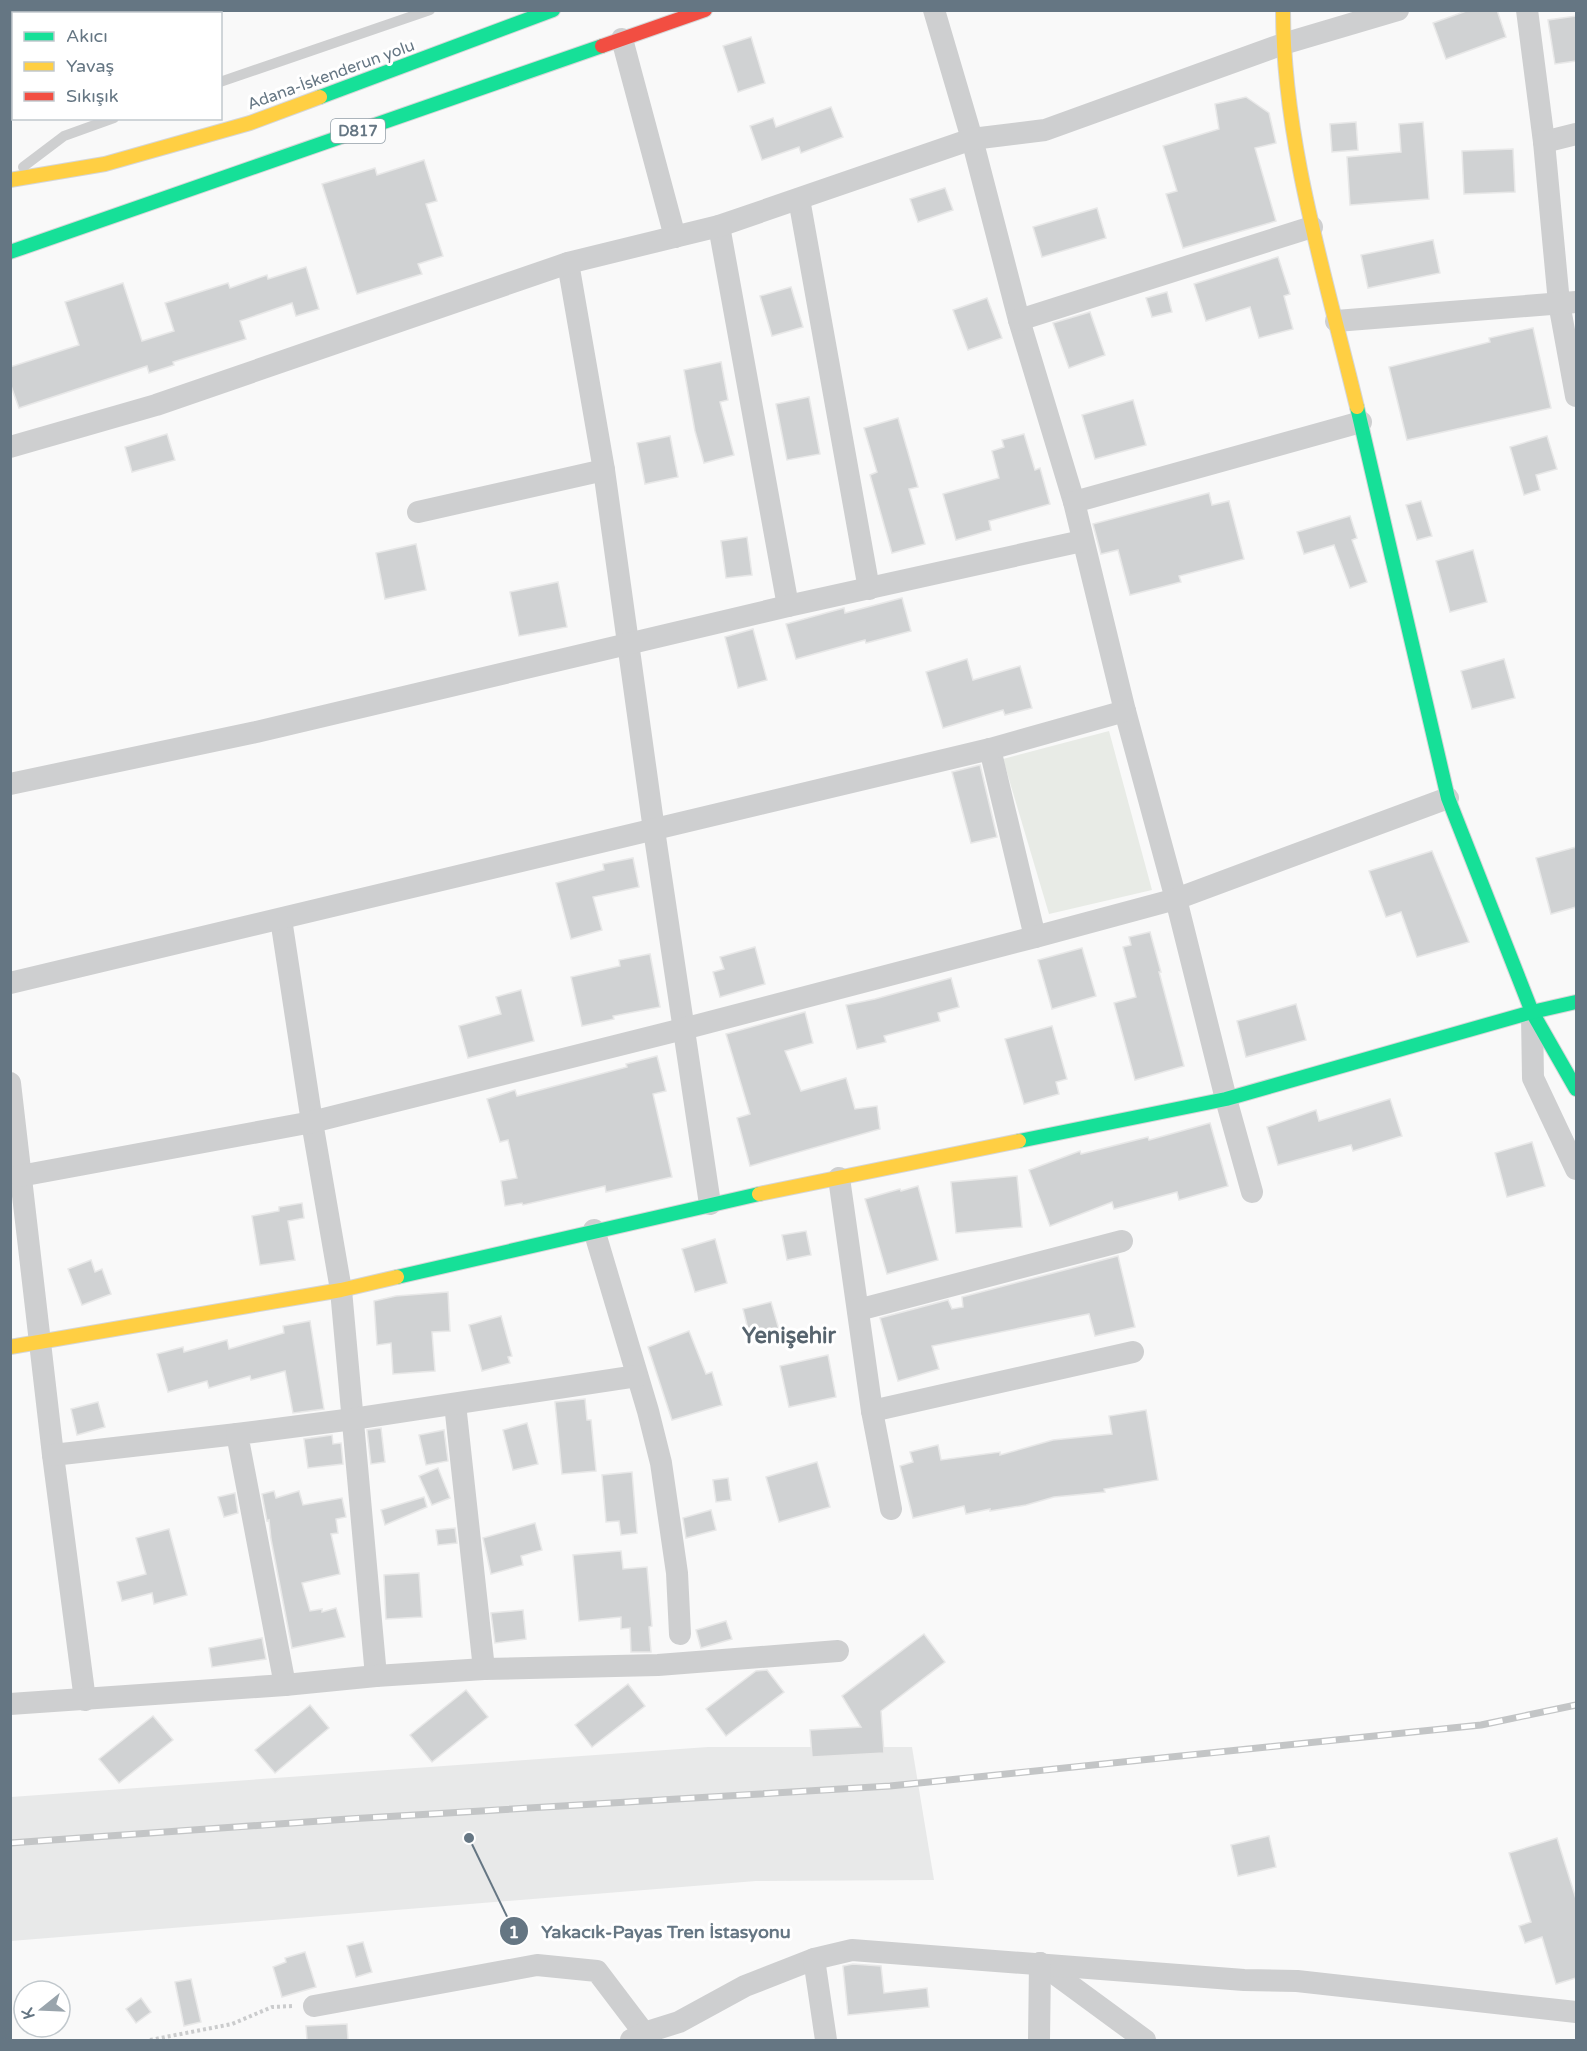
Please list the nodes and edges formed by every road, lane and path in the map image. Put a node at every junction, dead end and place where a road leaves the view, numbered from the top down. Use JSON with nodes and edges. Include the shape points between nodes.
{"nodes":[{"id":1,"x":430,"y":10,"type":"edge"},
{"id":2,"x":553,"y":10,"type":"edge"},
{"id":3,"x":705,"y":10,"type":"edge"},
{"id":4,"x":934,"y":10,"type":"edge"},
{"id":5,"x":1283,"y":10,"type":"edge"},
{"id":6,"x":1398,"y":10,"type":"edge"},
{"id":7,"x":1527,"y":10,"type":"edge"},
{"id":8,"x":622,"y":39,"type":"junction"},
{"id":9,"x":1283,"y":44,"type":"junction"},
{"id":10,"x":222,"y":81,"type":"edge"},
{"id":11,"x":108,"y":120,"type":"edge"},
{"id":12,"x":1576,"y":134,"type":"edge"},
{"id":13,"x":972,"y":139,"type":"junction"},
{"id":14,"x":1544,"y":142,"type":"junction"},
{"id":15,"x":10,"y":178,"type":"edge"},
{"id":16,"x":799,"y":199,"type":"junction"},
{"id":17,"x":719,"y":226,"type":"junction"},
{"id":18,"x":1312,"y":227,"type":"junction"},
{"id":19,"x":675,"y":237,"type":"junction"},
{"id":20,"x":10,"y":252,"type":"edge"},
{"id":21,"x":568,"y":264,"type":"junction"},
{"id":22,"x":1568,"y":302,"type":"edge"},
{"id":23,"x":1019,"y":320,"type":"junction"},
{"id":24,"x":1336,"y":321,"type":"junction"},
{"id":25,"x":1576,"y":396,"type":"edge"},
{"id":26,"x":1361,"y":422,"type":"junction"},
{"id":27,"x":10,"y":447,"type":"edge"},
{"id":28,"x":604,"y":470,"type":"junction"},
{"id":29,"x":1074,"y":502,"type":"junction"},
{"id":30,"x":418,"y":512,"type":"dead end"},
{"id":31,"x":1082,"y":541,"type":"junction"},
{"id":32,"x":869,"y":589,"type":"junction"},
{"id":33,"x":788,"y":606,"type":"junction"},
{"id":34,"x":629,"y":644,"type":"junction"},
{"id":35,"x":1125,"y":711,"type":"junction"},
{"id":36,"x":990,"y":748,"type":"junction"},
{"id":37,"x":10,"y":784,"type":"edge"},
{"id":38,"x":1448,"y":798,"type":"junction"},
{"id":39,"x":654,"y":830,"type":"junction"},
{"id":40,"x":1176,"y":899,"type":"junction"},
{"id":41,"x":281,"y":920,"type":"junction"},
{"id":42,"x":1035,"y":937,"type":"junction"},
{"id":43,"x":10,"y":983,"type":"edge"},
{"id":44,"x":1576,"y":1002,"type":"edge"},
{"id":45,"x":1532,"y":1012,"type":"junction"},
{"id":46,"x":683,"y":1029,"type":"junction"},
{"id":47,"x":10,"y":1083,"type":"edge"},
{"id":48,"x":1576,"y":1089,"type":"edge"},
{"id":49,"x":1226,"y":1100,"type":"junction"},
{"id":50,"x":312,"y":1122,"type":"junction"},
{"id":51,"x":1576,"y":1170,"type":"edge"},
{"id":52,"x":20,"y":1176,"type":"junction"},
{"id":53,"x":838,"y":1178,"type":"junction"},
{"id":54,"x":1252,"y":1192,"type":"dead end"},
{"id":55,"x":710,"y":1204,"type":"junction"},
{"id":56,"x":594,"y":1230,"type":"junction"},
{"id":57,"x":1122,"y":1241,"type":"dead end"},
{"id":58,"x":340,"y":1290,"type":"junction"},
{"id":59,"x":858,"y":1310,"type":"junction"},
{"id":60,"x":42,"y":1343,"type":"junction"},
{"id":61,"x":10,"y":1347,"type":"edge"},
{"id":62,"x":1134,"y":1352,"type":"dead end"},
{"id":63,"x":637,"y":1376,"type":"junction"},
{"id":64,"x":455,"y":1404,"type":"junction"},
{"id":65,"x":872,"y":1411,"type":"junction"},
{"id":66,"x":353,"y":1419,"type":"junction"},
{"id":67,"x":237,"y":1434,"type":"junction"},
{"id":68,"x":53,"y":1455,"type":"junction"},
{"id":69,"x":891,"y":1509,"type":"dead end"},
{"id":70,"x":680,"y":1634,"type":"dead end"},
{"id":71,"x":838,"y":1651,"type":"dead end"},
{"id":72,"x":484,"y":1669,"type":"junction"},
{"id":73,"x":376,"y":1676,"type":"junction"},
{"id":74,"x":285,"y":1685,"type":"junction"},
{"id":75,"x":84,"y":1700,"type":"junction"},
{"id":76,"x":10,"y":1704,"type":"edge"},
{"id":77,"x":814,"y":1959,"type":"junction"},
{"id":78,"x":1040,"y":1963,"type":"junction"},
{"id":79,"x":314,"y":2006,"type":"joint"},
{"id":80,"x":1576,"y":2012,"type":"edge"},
{"id":81,"x":640,"y":2038,"type":"edge"},
{"id":82,"x":150,"y":2040,"type":"edge"},
{"id":83,"x":826,"y":2040,"type":"edge"},
{"id":84,"x":1039,"y":2040,"type":"edge"},
{"id":85,"x":1144,"y":2040,"type":"edge"}],
"edges":[{"from":1,"to":10,"type":"lane"},
{"from":2,"to":15,"type":"main road","name":"Adana-İskenderun yolu","via":[[249,123],[105,164]]},
{"from":3,"to":8,"type":"main road","number":"D817"},
{"from":4,"to":13,"type":"street"},
{"from":5,"to":9,"type":"main road"},
{"from":6,"to":9,"type":"street"},
{"from":7,"to":14,"type":"street"},
{"from":8,"to":19,"type":"street"},
{"from":8,"to":20,"type":"main road","number":"D817"},
{"from":9,"to":13,"type":"street","via":[[1045,130]]},
{"from":9,"to":18,"type":"main road","via":[[1297,159]]},
{"from":11,"to":15,"type":"lane","via":[[64,136]]},
{"from":12,"to":14,"type":"street"},
{"from":13,"to":16,"type":"street"},
{"from":13,"to":23,"type":"street"},
{"from":14,"to":22,"type":"street"},
{"from":16,"to":17,"type":"street"},
{"from":16,"to":32,"type":"street"},
{"from":17,"to":19,"type":"street"},
{"from":17,"to":33,"type":"street"},
{"from":18,"to":23,"type":"street"},
{"from":18,"to":24,"type":"main road"},
{"from":19,"to":21,"type":"street"},
{"from":21,"to":27,"type":"street","via":[[156,405]]},
{"from":21,"to":28,"type":"street"},
{"from":22,"to":24,"type":"street"},
{"from":22,"to":25,"type":"street"},
{"from":23,"to":29,"type":"street"},
{"from":24,"to":26,"type":"main road"},
{"from":26,"to":29,"type":"street"},
{"from":26,"to":38,"type":"main road"},
{"from":28,"to":30,"type":"street"},
{"from":28,"to":34,"type":"street"},
{"from":29,"to":31,"type":"street"},
{"from":31,"to":32,"type":"street"},
{"from":31,"to":35,"type":"street"},
{"from":32,"to":33,"type":"street"},
{"from":33,"to":34,"type":"street"},
{"from":34,"to":37,"type":"street","via":[[256,732]]},
{"from":34,"to":39,"type":"street"},
{"from":35,"to":36,"type":"street"},
{"from":35,"to":40,"type":"street"},
{"from":36,"to":39,"type":"street"},
{"from":36,"to":42,"type":"street"},
{"from":38,"to":40,"type":"street"},
{"from":38,"to":45,"type":"main road"},
{"from":39,"to":41,"type":"street"},
{"from":39,"to":46,"type":"street"},
{"from":40,"to":42,"type":"street"},
{"from":40,"to":49,"type":"street"},
{"from":41,"to":43,"type":"street"},
{"from":41,"to":50,"type":"street"},
{"from":42,"to":46,"type":"street"},
{"from":44,"to":45,"type":"main road"},
{"from":45,"to":48,"type":"main road"},
{"from":45,"to":49,"type":"main road"},
{"from":45,"to":51,"type":"street","via":[[1533,1078]]},
{"from":46,"to":50,"type":"street"},
{"from":46,"to":55,"type":"street"},
{"from":47,"to":52,"type":"street"},
{"from":49,"to":53,"type":"main road"},
{"from":49,"to":54,"type":"street"},
{"from":50,"to":52,"type":"street"},
{"from":50,"to":58,"type":"street"},
{"from":52,"to":60,"type":"street"},
{"from":53,"to":55,"type":"main road"},
{"from":53,"to":59,"type":"street"},
{"from":55,"to":56,"type":"main road"},
{"from":56,"to":58,"type":"main road"},
{"from":56,"to":63,"type":"street"},
{"from":57,"to":59,"type":"street"},
{"from":58,"to":60,"type":"main road"},
{"from":58,"to":66,"type":"street"},
{"from":59,"to":65,"type":"street"},
{"from":60,"to":61,"type":"main road"},
{"from":60,"to":68,"type":"street"},
{"from":62,"to":65,"type":"street"},
{"from":63,"to":64,"type":"street"},
{"from":63,"to":70,"type":"street","via":[[662,1463],[677,1573]]},
{"from":64,"to":66,"type":"street"},
{"from":64,"to":72,"type":"street"},
{"from":65,"to":69,"type":"street"},
{"from":66,"to":67,"type":"street"},
{"from":66,"to":73,"type":"street"},
{"from":67,"to":68,"type":"street"},
{"from":67,"to":74,"type":"street"},
{"from":68,"to":75,"type":"street"},
{"from":71,"to":72,"type":"street","via":[[658,1665]]},
{"from":72,"to":73,"type":"street"},
{"from":73,"to":74,"type":"street"},
{"from":74,"to":75,"type":"street"},
{"from":75,"to":76,"type":"street"},
{"from":77,"to":78,"type":"street","via":[[852,1950]]},
{"from":77,"to":81,"type":"street","via":[[746,1986]]},
{"from":77,"to":83,"type":"street"},
{"from":78,"to":80,"type":"street","via":[[1297,1981]]},
{"from":78,"to":84,"type":"street"},
{"from":78,"to":85,"type":"street"},
{"from":79,"to":81,"type":"street","via":[[537,1965],[597,1971]]},
{"from":79,"to":82,"type":"path","via":[[272,2007],[232,2024]]}]}
